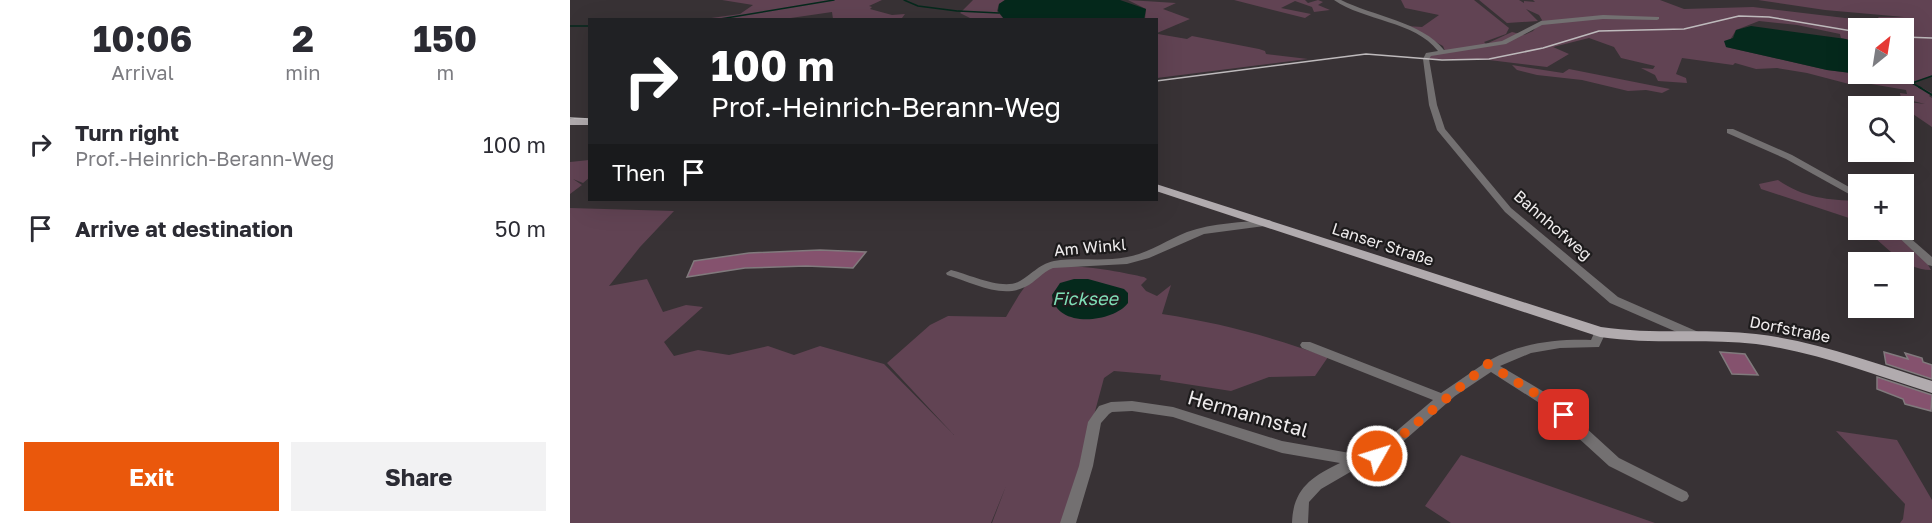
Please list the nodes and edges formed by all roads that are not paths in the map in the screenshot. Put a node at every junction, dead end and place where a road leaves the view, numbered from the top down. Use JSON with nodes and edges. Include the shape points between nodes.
{"nodes":[{"id":1,"x":1337,"y":0,"type":"edge"},
{"id":2,"x":1657,"y":18,"type":"dead end"},
{"id":3,"x":1442,"y":51,"type":"junction"},
{"id":4,"x":570,"y":122,"type":"edge"},
{"id":5,"x":588,"y":122,"type":"edge"},
{"id":6,"x":1731,"y":131,"type":"dead end"},
{"id":7,"x":1158,"y":188,"type":"edge"},
{"id":8,"x":1848,"y":190,"type":"edge"},
{"id":9,"x":1269,"y":223,"type":"junction"},
{"id":10,"x":1907,"y":240,"type":"edge"},
{"id":11,"x":1932,"y":263,"type":"edge"},
{"id":12,"x":951,"y":273,"type":"dead end"},
{"id":13,"x":1600,"y":332,"type":"junction"},
{"id":14,"x":1703,"y":339,"type":"junction"},
{"id":15,"x":1306,"y":345,"type":"dead end"},
{"id":16,"x":1488,"y":364,"type":"junction"},
{"id":17,"x":1932,"y":387,"type":"edge"},
{"id":18,"x":1443,"y":399,"type":"junction"},
{"id":19,"x":1358,"y":460,"type":"junction"},
{"id":20,"x":1682,"y":496,"type":"dead end"},
{"id":21,"x":1068,"y":523,"type":"edge"},
{"id":22,"x":1300,"y":523,"type":"edge"}],
"edges":[{"from":1,"to":3,"type":"street","via":[[1348,8],[1393,22],[1433,41]]},
{"from":2,"to":3,"type":"street","via":[[1603,17],[1540,23],[1504,43]]},
{"from":3,"to":14,"type":"street","name":"Bahnhofweg","via":[[1426,59],[1441,130],[1508,210],[1614,300]]},
{"from":4,"to":5,"type":"main road"},
{"from":6,"to":8,"type":"street","via":[[1789,157]]},
{"from":7,"to":9,"type":"main road","name":"Lanser Straße"},
{"from":9,"to":12,"type":"street","name":"Am Winkl","via":[[1216,227],[1139,258],[1109,264],[1042,267],[1021,284],[1012,286],[996,286]]},
{"from":9,"to":13,"type":"main road","name":"Lanser Straße"},
{"from":10,"to":11,"type":"street"},
{"from":13,"to":14,"type":"main road","name":"Dorfstraße"},
{"from":13,"to":16,"type":"street","via":[[1595,344],[1537,345]]},
{"from":14,"to":17,"type":"main road","name":"Dorfstraße","via":[[1737,337],[1779,342]]},
{"from":15,"to":18,"type":"street"},
{"from":16,"to":18,"type":"street"},
{"from":16,"to":20,"type":"street","via":[[1546,400],[1614,462]]},
{"from":18,"to":19,"type":"street","via":[[1377,456]]},
{"from":19,"to":21,"type":"street","name":"Hermannstal","via":[[1272,444],[1199,417],[1111,407],[1095,422]]},
{"from":19,"to":22,"type":"street","via":[[1309,491],[1301,506]]}]}
